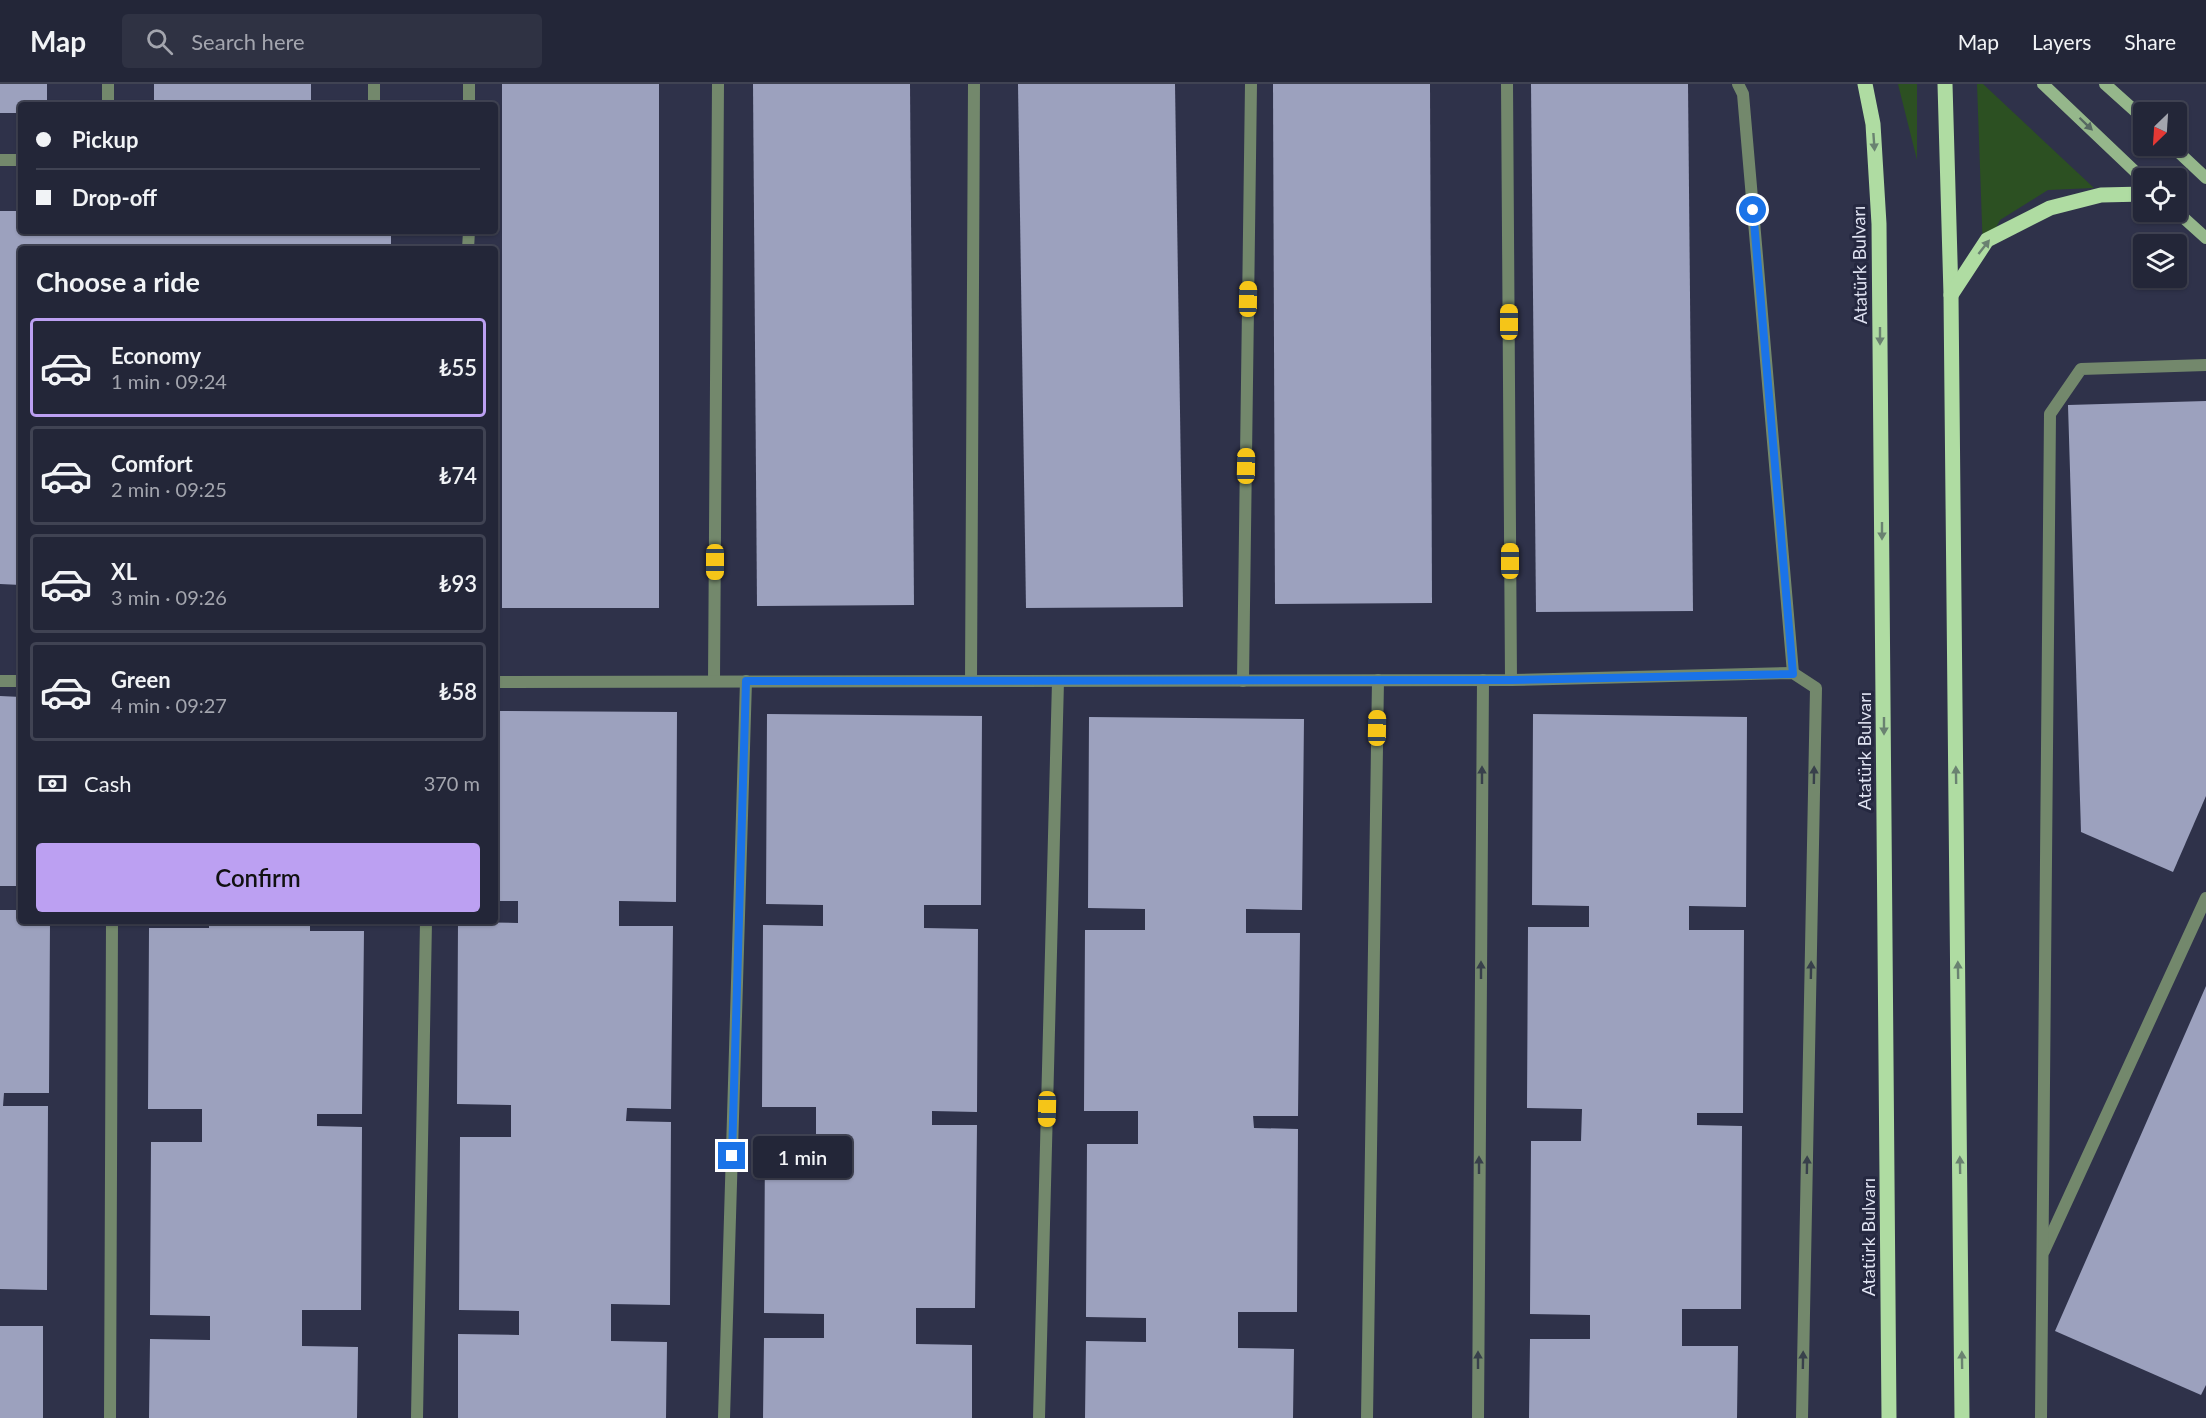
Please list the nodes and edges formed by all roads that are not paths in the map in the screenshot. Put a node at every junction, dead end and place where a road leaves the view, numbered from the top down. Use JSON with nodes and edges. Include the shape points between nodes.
{"nodes":[{"id":1,"x":108,"y":84,"type":"edge"},
{"id":2,"x":374,"y":84,"type":"edge"},
{"id":3,"x":469,"y":84,"type":"edge"},
{"id":4,"x":718,"y":84,"type":"edge"},
{"id":5,"x":975,"y":84,"type":"edge"},
{"id":6,"x":1251,"y":84,"type":"edge"},
{"id":7,"x":1507,"y":84,"type":"edge"},
{"id":8,"x":1738,"y":84,"type":"edge"},
{"id":9,"x":1865,"y":84,"type":"edge"},
{"id":10,"x":1945,"y":84,"type":"edge"},
{"id":11,"x":2043,"y":84,"type":"edge"},
{"id":12,"x":2105,"y":84,"type":"edge"},
{"id":13,"x":108,"y":102,"type":"edge"},
{"id":14,"x":374,"y":102,"type":"edge"},
{"id":15,"x":469,"y":102,"type":"edge"},
{"id":16,"x":2133,"y":109,"type":"edge"},
{"id":17,"x":2183,"y":156,"type":"edge"},
{"id":18,"x":0,"y":160,"type":"edge"},
{"id":19,"x":18,"y":160,"type":"edge"},
{"id":20,"x":2133,"y":170,"type":"edge"},
{"id":21,"x":2206,"y":178,"type":"edge"},
{"id":22,"x":2133,"y":194,"type":"edge"},
{"id":23,"x":2187,"y":221,"type":"edge"},
{"id":24,"x":2206,"y":238,"type":"edge"},
{"id":25,"x":1951,"y":295,"type":"junction"},
{"id":26,"x":2206,"y":364,"type":"edge"},
{"id":27,"x":1793,"y":674,"type":"junction"},
{"id":28,"x":1378,"y":680,"type":"junction"},
{"id":29,"x":1483,"y":680,"type":"junction"},
{"id":30,"x":1511,"y":680,"type":"junction"},
{"id":31,"x":0,"y":681,"type":"edge"},
{"id":32,"x":18,"y":681,"type":"edge"},
{"id":33,"x":498,"y":681,"type":"edge"},
{"id":34,"x":714,"y":681,"type":"junction"},
{"id":35,"x":746,"y":681,"type":"junction"},
{"id":36,"x":971,"y":681,"type":"junction"},
{"id":37,"x":1058,"y":681,"type":"junction"},
{"id":38,"x":1243,"y":681,"type":"junction"},
{"id":39,"x":2206,"y":898,"type":"edge"},
{"id":40,"x":112,"y":924,"type":"edge"},
{"id":41,"x":426,"y":924,"type":"edge"},
{"id":42,"x":2042,"y":1255,"type":"junction"},
{"id":43,"x":110,"y":1418,"type":"edge"},
{"id":44,"x":417,"y":1418,"type":"edge"},
{"id":45,"x":724,"y":1418,"type":"edge"},
{"id":46,"x":1039,"y":1418,"type":"edge"},
{"id":47,"x":1367,"y":1418,"type":"edge"},
{"id":48,"x":1478,"y":1418,"type":"edge"},
{"id":49,"x":1802,"y":1418,"type":"edge"},
{"id":50,"x":1889,"y":1418,"type":"edge"},
{"id":51,"x":1962,"y":1418,"type":"edge"},
{"id":52,"x":2041,"y":1418,"type":"edge"}],
"edges":[{"from":1,"to":13,"type":"lane"},
{"from":2,"to":14,"type":"lane"},
{"from":3,"to":15,"type":"lane"},
{"from":4,"to":34,"type":"lane"},
{"from":5,"to":36,"type":"lane"},
{"from":6,"to":38,"type":"lane"},
{"from":7,"to":30,"type":"lane"},
{"from":8,"to":27,"type":"lane","via":[[1743,94]]},
{"from":9,"to":50,"type":"main road","name":"Atatürk Bulvarı","one_way":true,"via":[[1873,124],[1879,224]]},
{"from":10,"to":25,"type":"main road"},
{"from":11,"to":20,"type":"street","one_way":true},
{"from":12,"to":16,"type":"street"},
{"from":17,"to":21,"type":"street"},
{"from":18,"to":19,"type":"lane"},
{"from":25,"to":22,"type":"main road","one_way":true,"via":[[1987,240],[2050,208],[2101,195]]},
{"from":23,"to":24,"type":"street"},
{"from":51,"to":25,"type":"main road","one_way":true},
{"from":26,"to":42,"type":"lane","via":[[2081,369],[2050,414]]},
{"from":27,"to":30,"type":"lane"},
{"from":49,"to":27,"type":"lane","one_way":true,"via":[[1816,688]]},
{"from":28,"to":29,"type":"lane"},
{"from":28,"to":38,"type":"lane"},
{"from":28,"to":47,"type":"lane"},
{"from":29,"to":30,"type":"lane"},
{"from":48,"to":29,"type":"lane","one_way":true},
{"from":31,"to":32,"type":"lane"},
{"from":33,"to":34,"type":"lane"},
{"from":34,"to":35,"type":"lane"},
{"from":35,"to":36,"type":"lane"},
{"from":35,"to":45,"type":"lane"},
{"from":36,"to":37,"type":"lane"},
{"from":37,"to":38,"type":"lane"},
{"from":37,"to":46,"type":"lane"},
{"from":39,"to":42,"type":"lane"},
{"from":40,"to":43,"type":"lane"},
{"from":41,"to":44,"type":"lane"},
{"from":42,"to":52,"type":"lane"}]}
